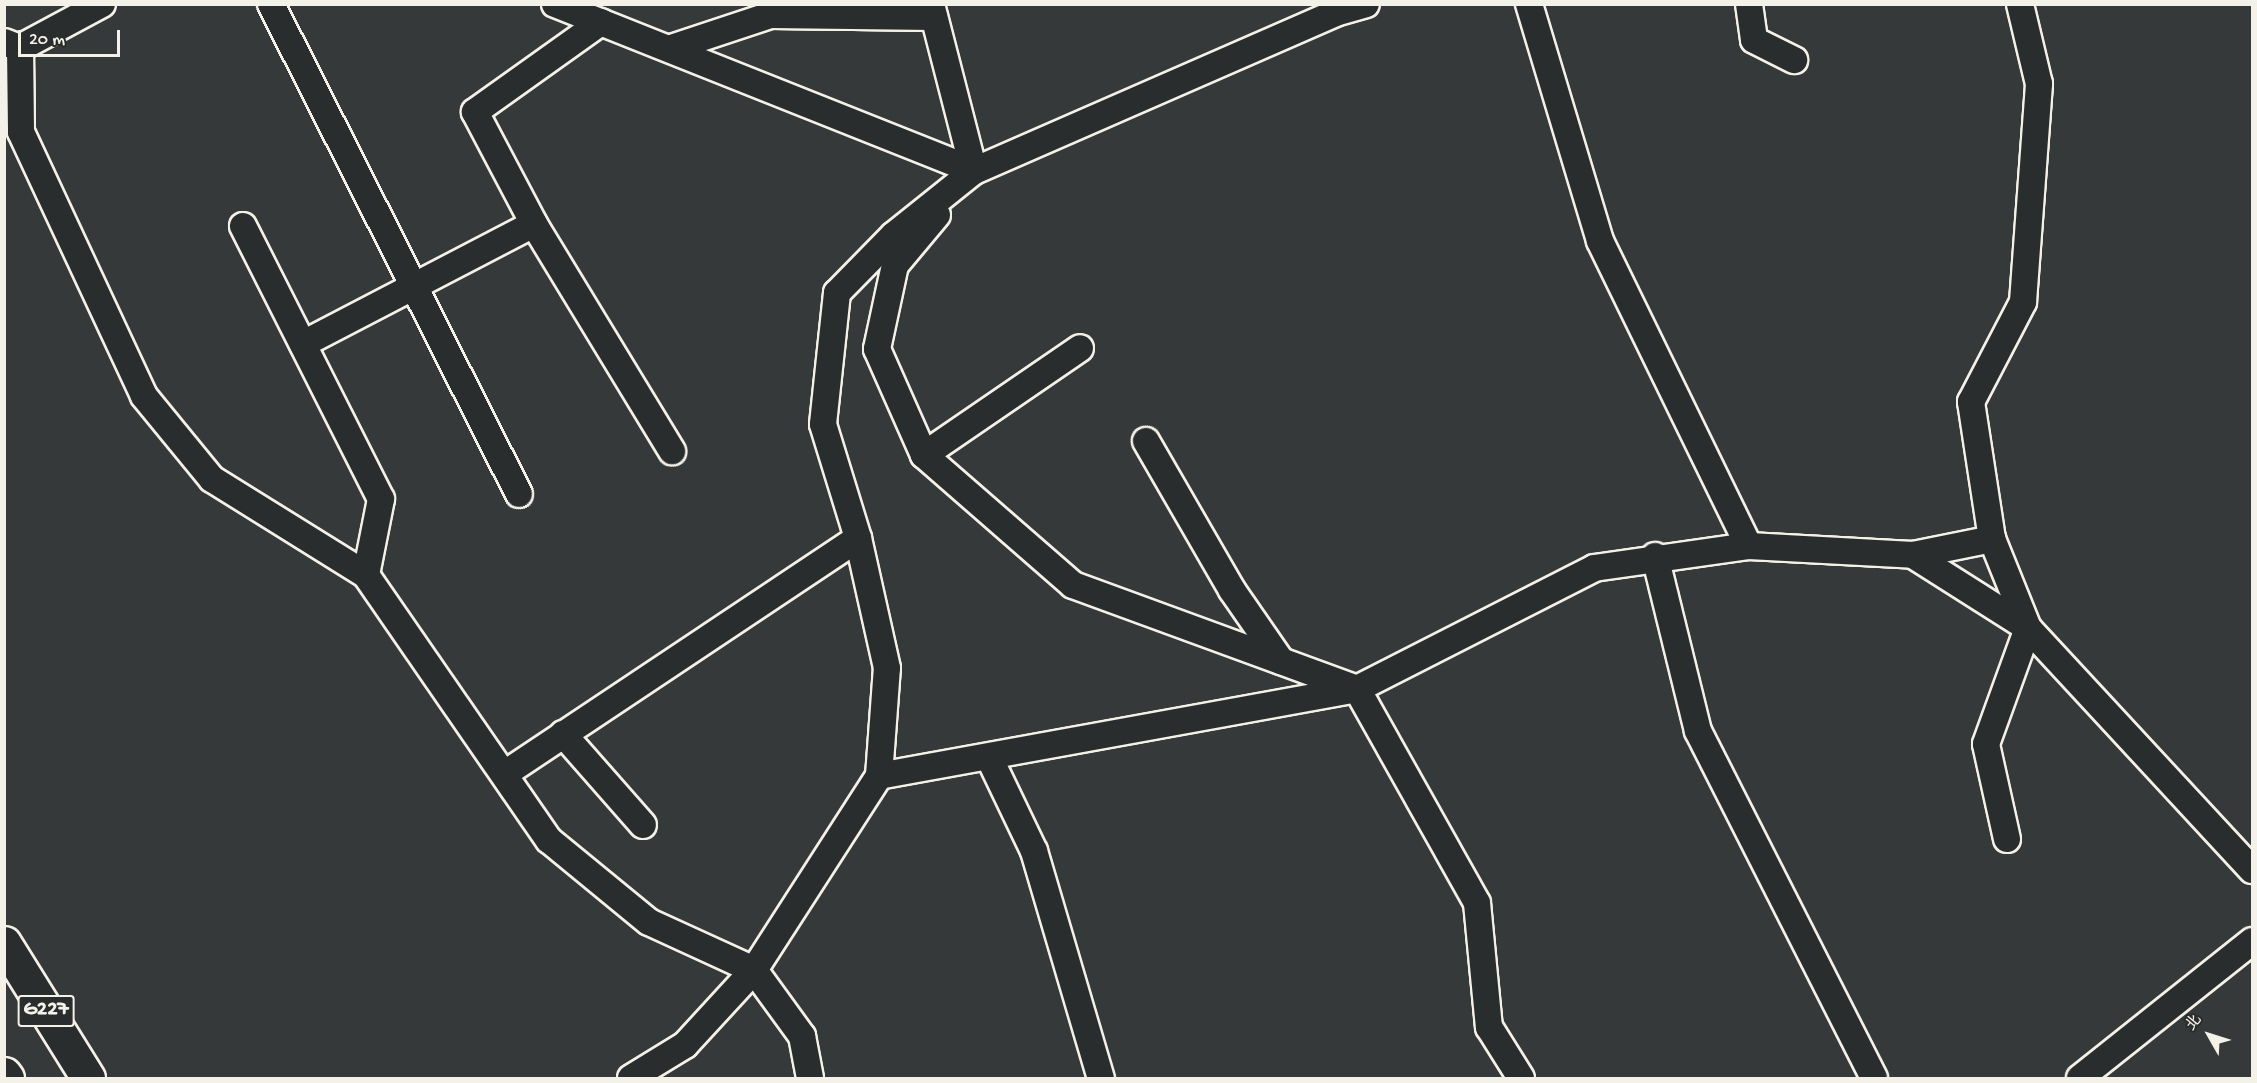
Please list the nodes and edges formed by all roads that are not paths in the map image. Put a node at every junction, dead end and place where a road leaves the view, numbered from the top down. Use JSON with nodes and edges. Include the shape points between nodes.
{"nodes":[{"id":1,"x":102,"y":4,"type":"edge"},
{"id":2,"x":272,"y":4,"type":"edge"},
{"id":3,"x":555,"y":4,"type":"edge"},
{"id":4,"x":1366,"y":4,"type":"edge"},
{"id":5,"x":1529,"y":4,"type":"edge"},
{"id":6,"x":1749,"y":4,"type":"edge"},
{"id":7,"x":2020,"y":4,"type":"edge"},
{"id":8,"x":769,"y":10,"type":"edge"},
{"id":9,"x":933,"y":11,"type":"edge"},
{"id":10,"x":601,"y":21,"type":"junction"},
{"id":11,"x":12,"y":45,"type":"edge"},
{"id":12,"x":671,"y":48,"type":"junction"},
{"id":13,"x":1794,"y":60,"type":"dead end"},
{"id":14,"x":974,"y":171,"type":"junction"},
{"id":15,"x":534,"y":225,"type":"junction"},
{"id":16,"x":243,"y":226,"type":"dead end"},
{"id":17,"x":414,"y":288,"type":"junction"},
{"id":18,"x":303,"y":344,"type":"junction"},
{"id":19,"x":1080,"y":348,"type":"dead end"},
{"id":20,"x":1146,"y":441,"type":"dead end"},
{"id":21,"x":672,"y":450,"type":"dead end"},
{"id":22,"x":924,"y":455,"type":"junction"},
{"id":23,"x":519,"y":495,"type":"dead end"},
{"id":24,"x":858,"y":538,"type":"junction"},
{"id":25,"x":1992,"y":539,"type":"junction"},
{"id":26,"x":1749,"y":546,"type":"junction"},
{"id":27,"x":1913,"y":555,"type":"junction"},
{"id":28,"x":1655,"y":556,"type":"junction"},
{"id":29,"x":366,"y":575,"type":"junction"},
{"id":30,"x":2028,"y":628,"type":"junction"},
{"id":31,"x":1281,"y":661,"type":"junction"},
{"id":32,"x":1357,"y":689,"type":"junction"},
{"id":33,"x":563,"y":734,"type":"junction"},
{"id":34,"x":989,"y":757,"type":"junction"},
{"id":35,"x":506,"y":773,"type":"junction"},
{"id":36,"x":879,"y":776,"type":"junction"},
{"id":37,"x":643,"y":825,"type":"dead end"},
{"id":38,"x":2224,"y":835,"type":"junction"},
{"id":39,"x":2253,"y":837,"type":"edge"},
{"id":40,"x":2007,"y":839,"type":"dead end"},
{"id":41,"x":2253,"y":870,"type":"edge"},
{"id":42,"x":2253,"y":941,"type":"edge"},
{"id":43,"x":4,"y":943,"type":"edge"},
{"id":44,"x":754,"y":970,"type":"junction"},
{"id":45,"x":4,"y":1074,"type":"edge"},
{"id":46,"x":7,"y":1078,"type":"edge"},
{"id":47,"x":88,"y":1078,"type":"edge"},
{"id":48,"x":631,"y":1078,"type":"edge"},
{"id":49,"x":810,"y":1078,"type":"edge"},
{"id":50,"x":1101,"y":1078,"type":"edge"},
{"id":51,"x":1521,"y":1078,"type":"edge"},
{"id":52,"x":1874,"y":1078,"type":"edge"},
{"id":53,"x":2080,"y":1078,"type":"edge"}],
"edges":[{"from":1,"to":11,"type":"street"},
{"from":2,"to":17,"type":"street"},
{"from":3,"to":10,"type":"street"},
{"from":4,"to":14,"type":"street","via":[[1335,13]]},
{"from":5,"to":26,"type":"street","via":[[1600,241]]},
{"from":6,"to":13,"type":"street","via":[[1754,40]]},
{"from":7,"to":25,"type":"street","via":[[2039,84],[2023,302],[1971,402]]},
{"from":8,"to":9,"type":"street"},
{"from":8,"to":12,"type":"street"},
{"from":9,"to":14,"type":"street"},
{"from":10,"to":12,"type":"street"},
{"from":10,"to":15,"type":"street","via":[[475,112]]},
{"from":11,"to":29,"type":"street","via":[[21,132],[144,396],[212,479]]},
{"from":12,"to":14,"type":"street"},
{"from":14,"to":22,"type":"street","via":[[895,265],[877,348]]},
{"from":14,"to":24,"type":"street","via":[[894,235],[837,293],[823,424]]},
{"from":15,"to":17,"type":"street"},
{"from":15,"to":21,"type":"street"},
{"from":16,"to":18,"type":"street"},
{"from":17,"to":18,"type":"street"},
{"from":17,"to":23,"type":"street"},
{"from":18,"to":29,"type":"street","via":[[381,499]]},
{"from":19,"to":22,"type":"street"},
{"from":20,"to":31,"type":"street","via":[[1232,591]]},
{"from":22,"to":31,"type":"street","via":[[1073,585]]},
{"from":24,"to":33,"type":"street"},
{"from":24,"to":36,"type":"street","via":[[887,668]]},
{"from":25,"to":27,"type":"street"},
{"from":25,"to":30,"type":"street"},
{"from":26,"to":27,"type":"street"},
{"from":26,"to":28,"type":"street"},
{"from":27,"to":30,"type":"street"},
{"from":28,"to":32,"type":"street","via":[[1594,568]]},
{"from":28,"to":52,"type":"street","via":[[1698,731]]},
{"from":29,"to":35,"type":"street"},
{"from":30,"to":38,"type":"street"},
{"from":30,"to":40,"type":"street","via":[[1986,744]]},
{"from":31,"to":32,"type":"street"},
{"from":32,"to":34,"type":"street"},
{"from":32,"to":51,"type":"street","via":[[1477,903],[1489,1027]]},
{"from":33,"to":35,"type":"street"},
{"from":33,"to":37,"type":"street"},
{"from":34,"to":36,"type":"street"},
{"from":34,"to":50,"type":"street","via":[[1034,851]]},
{"from":35,"to":44,"type":"street","via":[[549,840],[649,922]]},
{"from":36,"to":44,"type":"street"},
{"from":38,"to":39,"type":"street"},
{"from":38,"to":41,"type":"street"},
{"from":42,"to":53,"type":"street"},
{"from":43,"to":47,"type":"highway","number":"G227"},
{"from":44,"to":48,"type":"street","via":[[685,1045]]},
{"from":44,"to":49,"type":"street","via":[[802,1036]]},
{"from":45,"to":46,"type":"highway"}]}
